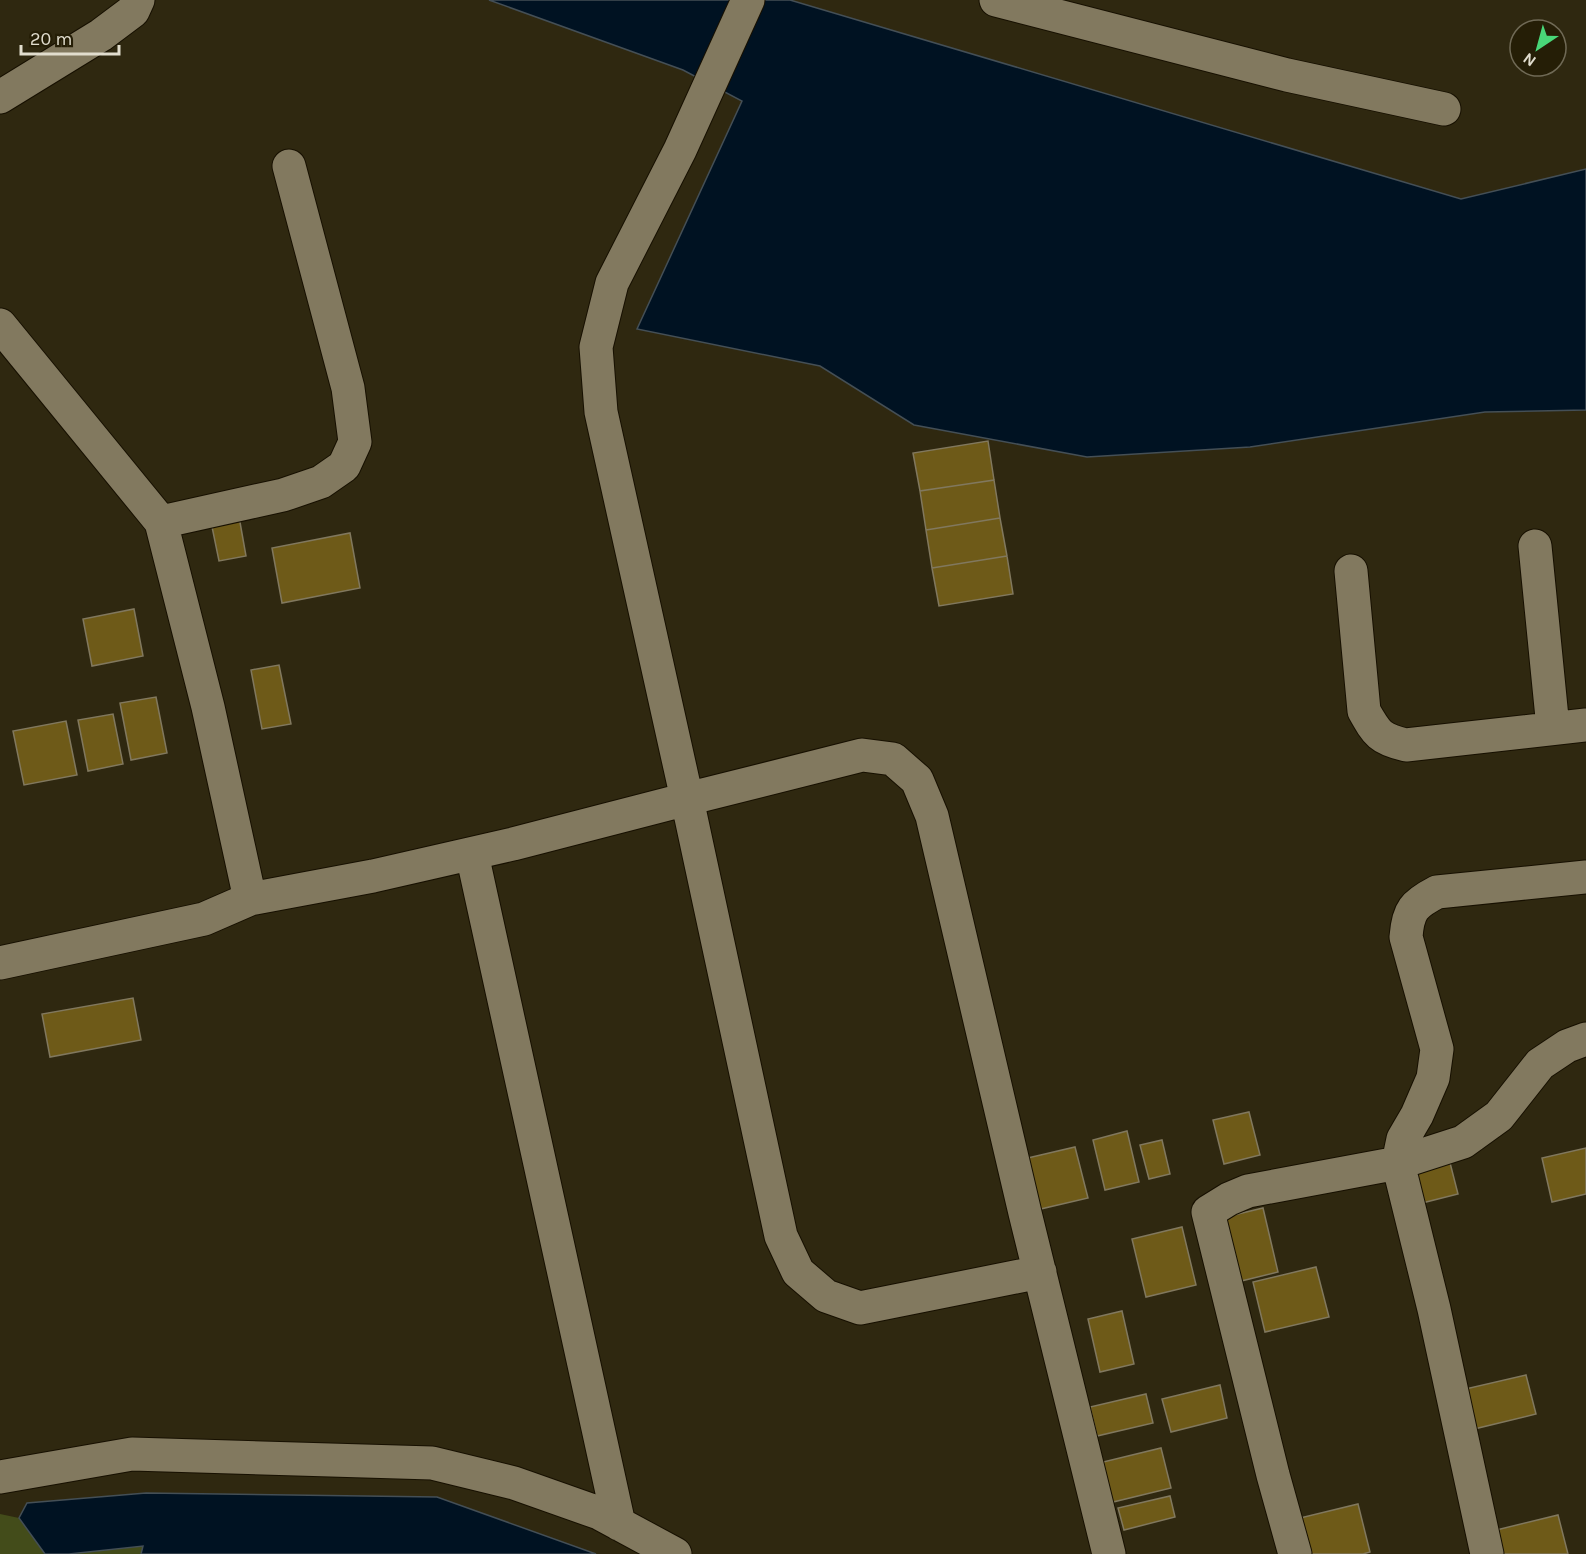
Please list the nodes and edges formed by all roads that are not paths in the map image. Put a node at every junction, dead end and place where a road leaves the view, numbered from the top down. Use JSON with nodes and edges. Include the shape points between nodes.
{"nodes":[{"id":1,"x":138,"y":0,"type":"edge"},
{"id":2,"x":748,"y":0,"type":"edge"},
{"id":3,"x":996,"y":0,"type":"edge"},
{"id":4,"x":0,"y":97,"type":"edge"},
{"id":5,"x":1444,"y":109,"type":"dead end"},
{"id":6,"x":289,"y":166,"type":"dead end"},
{"id":7,"x":3,"y":335,"type":"edge"},
{"id":8,"x":161,"y":522,"type":"junction"},
{"id":9,"x":1535,"y":546,"type":"dead end"},
{"id":10,"x":1351,"y":571,"type":"dead end"},
{"id":11,"x":1586,"y":725,"type":"edge"},
{"id":12,"x":1553,"y":728,"type":"junction"},
{"id":13,"x":687,"y":799,"type":"junction"},
{"id":14,"x":472,"y":854,"type":"junction"},
{"id":15,"x":1586,"y":877,"type":"edge"},
{"id":16,"x":250,"y":899,"type":"junction"},
{"id":17,"x":0,"y":963,"type":"edge"},
{"id":18,"x":1586,"y":1039,"type":"edge"},
{"id":19,"x":1398,"y":1163,"type":"junction"},
{"id":20,"x":1040,"y":1272,"type":"junction"},
{"id":21,"x":0,"y":1477,"type":"edge"},
{"id":22,"x":619,"y":1524,"type":"junction"},
{"id":23,"x":675,"y":1554,"type":"edge"},
{"id":24,"x":1109,"y":1554,"type":"edge"},
{"id":25,"x":1295,"y":1554,"type":"edge"},
{"id":26,"x":1488,"y":1554,"type":"edge"}],
"edges":[{"from":1,"to":4,"type":"street","via":[[133,10],[101,35]]},
{"from":2,"to":13,"type":"street","via":[[680,150],[612,283],[596,347],[602,412]]},
{"from":3,"to":5,"type":"street","via":[[1287,75]]},
{"from":6,"to":8,"type":"street","via":[[348,388],[355,442],[344,466],[321,482],[283,495]]},
{"from":7,"to":8,"type":"street"},
{"from":8,"to":16,"type":"street","via":[[208,707]]},
{"from":9,"to":12,"type":"street"},
{"from":10,"to":12,"type":"street","via":[[1364,711],[1375,730],[1389,741],[1406,745]]},
{"from":11,"to":12,"type":"street"},
{"from":13,"to":14,"type":"street"},
{"from":13,"to":20,"type":"street","via":[[781,1236],[798,1272],[826,1296],[860,1308]]},
{"from":13,"to":20,"type":"street","via":[[862,756],[893,759],[917,780],[932,816]]},
{"from":14,"to":16,"type":"street"},
{"from":14,"to":22,"type":"street"},
{"from":15,"to":19,"type":"street","via":[[1437,892],[1420,901],[1407,919],[1406,937],[1437,1049],[1433,1078],[1403,1140]]},
{"from":16,"to":17,"type":"street","via":[[204,919]]},
{"from":18,"to":19,"type":"street","via":[[1540,1064],[1499,1116],[1463,1142]]},
{"from":19,"to":25,"type":"street","via":[[1248,1191],[1208,1212]]},
{"from":19,"to":26,"type":"street"},
{"from":20,"to":24,"type":"street"},
{"from":21,"to":22,"type":"street","via":[[132,1454],[432,1462],[513,1483],[599,1513]]},
{"from":22,"to":23,"type":"street"}]}
